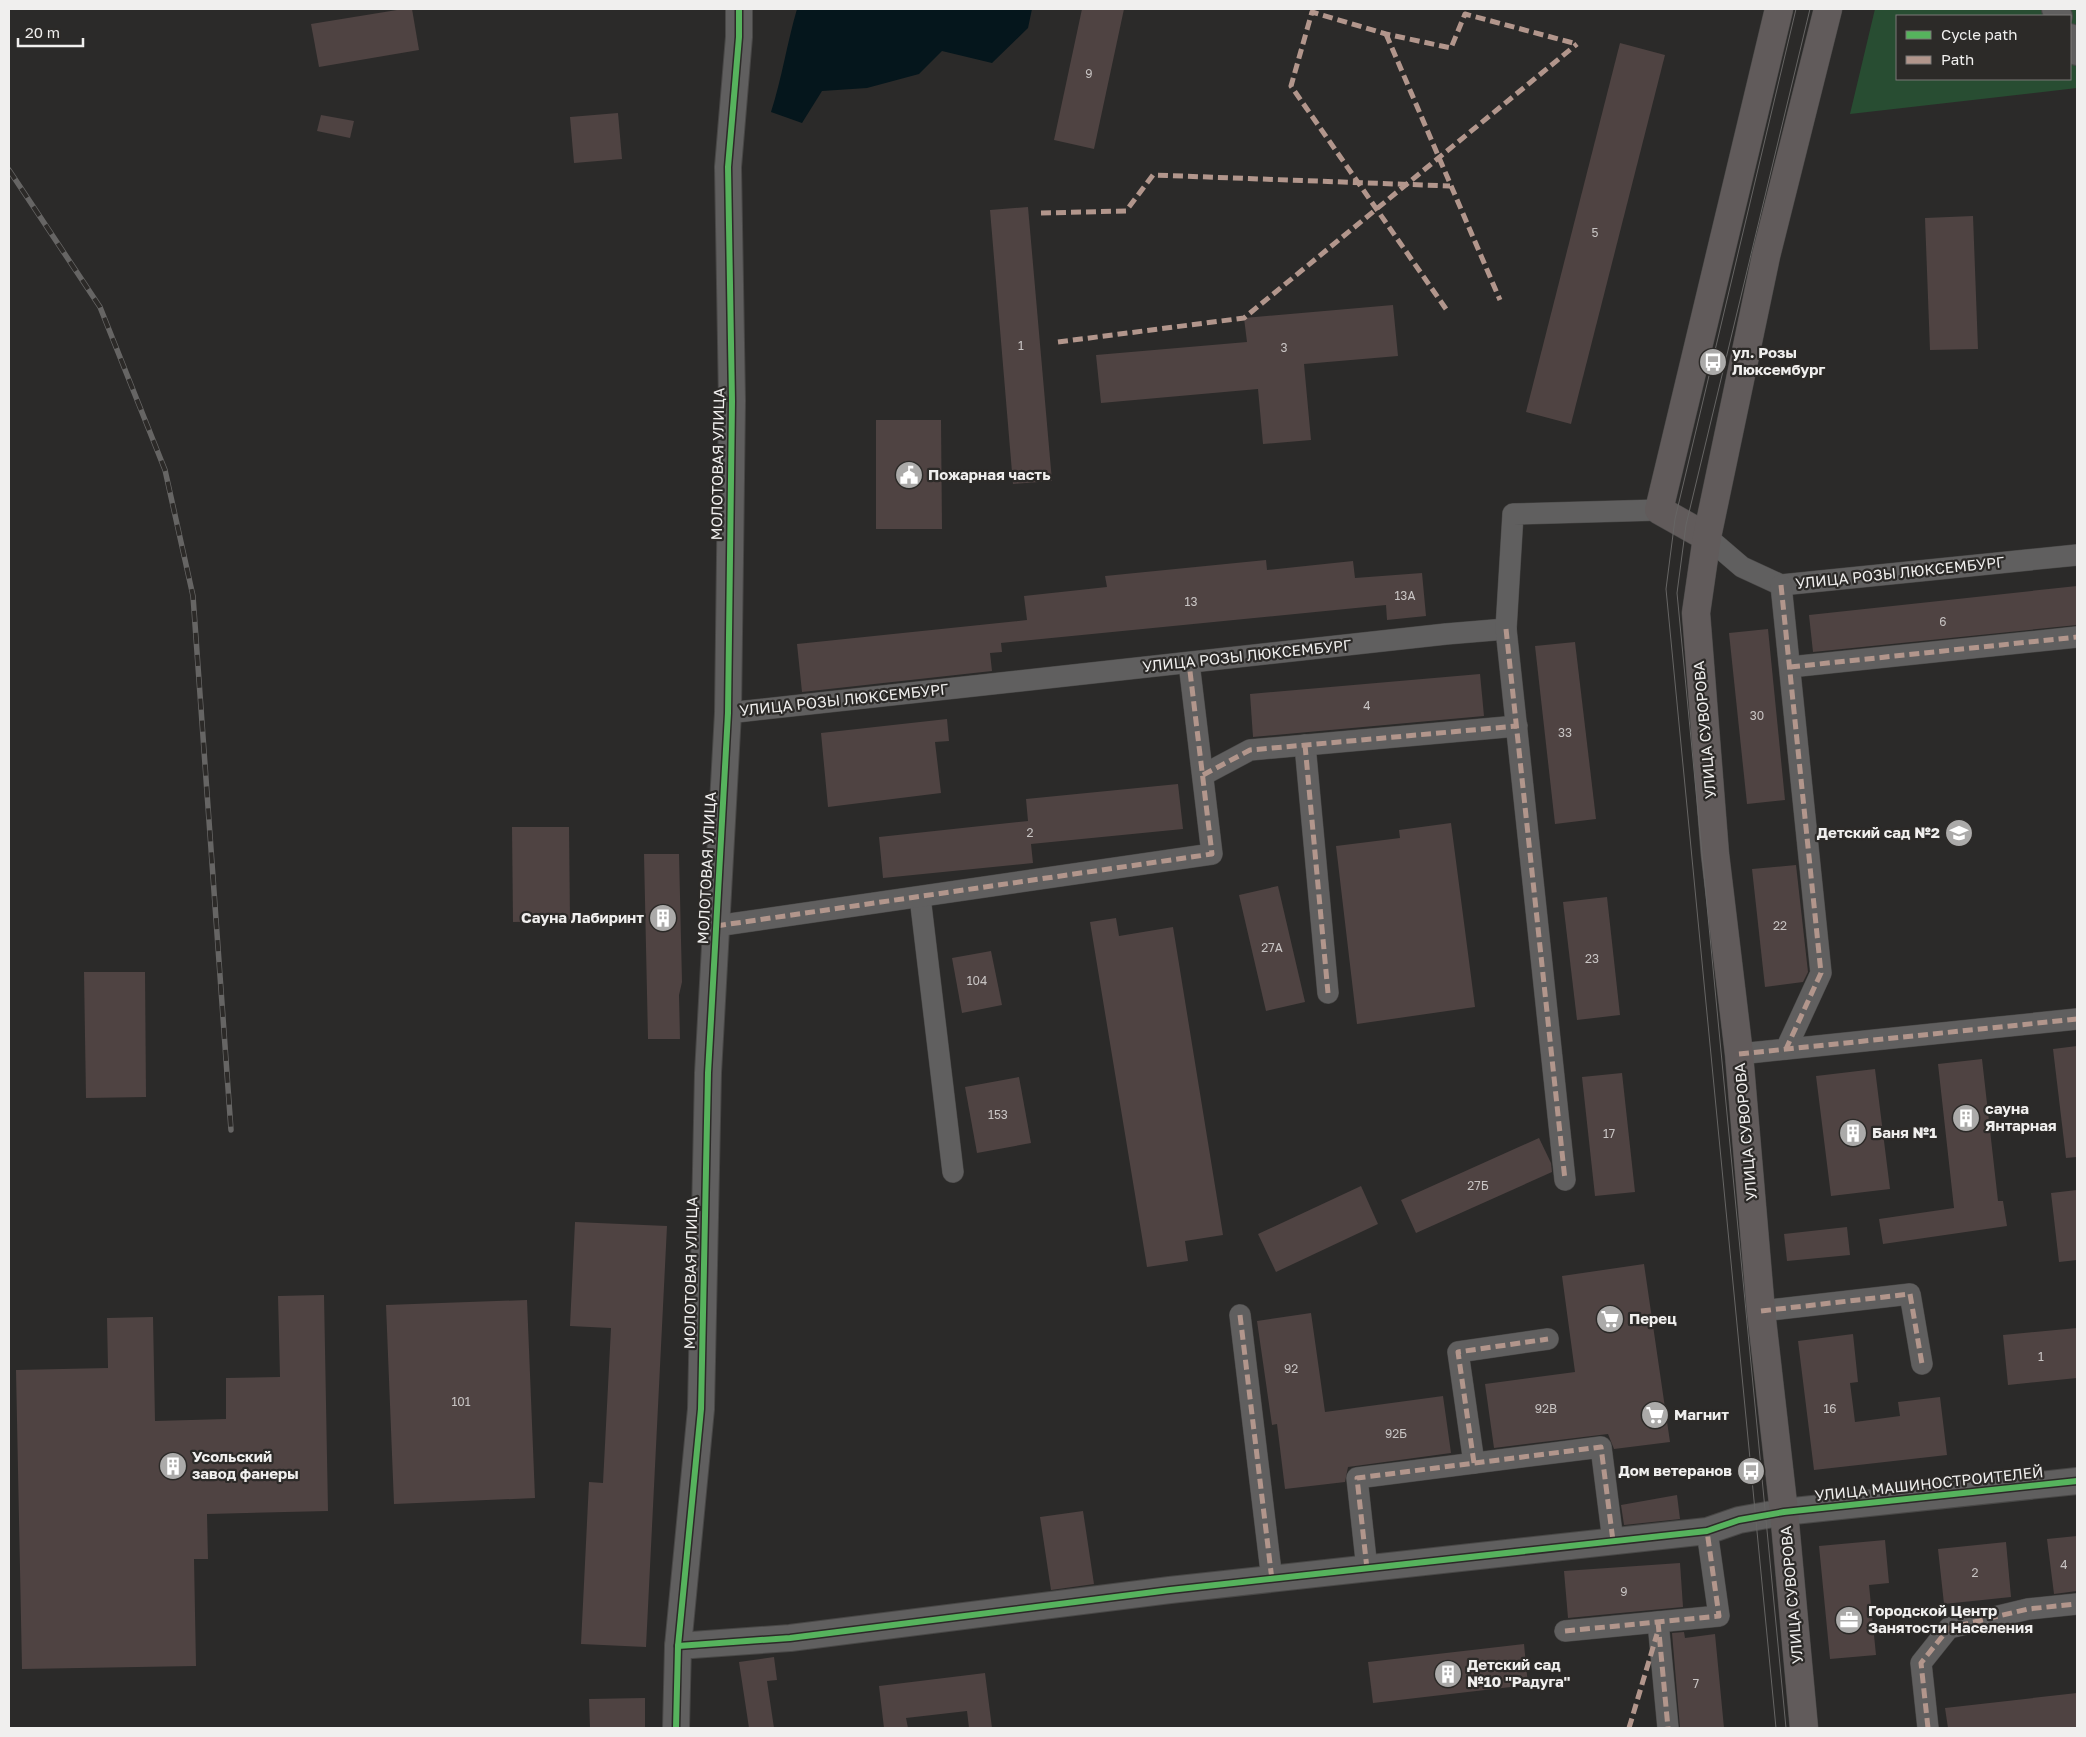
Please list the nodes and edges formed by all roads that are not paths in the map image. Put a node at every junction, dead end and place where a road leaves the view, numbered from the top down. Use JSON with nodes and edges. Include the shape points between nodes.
{"nodes":[{"id":1,"x":739,"y":9,"type":"edge"},
{"id":2,"x":1779,"y":9,"type":"edge"},
{"id":3,"x":1828,"y":9,"type":"edge"},
{"id":4,"x":2071,"y":40,"type":"edge"},
{"id":5,"x":2077,"y":52,"type":"edge"},
{"id":6,"x":1659,"y":510,"type":"junction"},
{"id":7,"x":1707,"y":537,"type":"junction"},
{"id":8,"x":2077,"y":555,"type":"edge"},
{"id":9,"x":1781,"y":585,"type":"junction"},
{"id":10,"x":1506,"y":629,"type":"junction"},
{"id":11,"x":2077,"y":637,"type":"edge"},
{"id":12,"x":1189,"y":663,"type":"junction"},
{"id":13,"x":1790,"y":667,"type":"junction"},
{"id":14,"x":728,"y":713,"type":"junction"},
{"id":15,"x":1517,"y":726,"type":"junction"},
{"id":16,"x":1305,"y":745,"type":"junction"},
{"id":17,"x":1203,"y":775,"type":"junction"},
{"id":18,"x":920,"y":897,"type":"junction"},
{"id":19,"x":716,"y":926,"type":"junction"},
{"id":20,"x":1328,"y":993,"type":"dead end"},
{"id":21,"x":2077,"y":1019,"type":"edge"},
{"id":22,"x":1786,"y":1049,"type":"junction"},
{"id":23,"x":1739,"y":1054,"type":"junction"},
{"id":24,"x":953,"y":1172,"type":"dead end"},
{"id":25,"x":1565,"y":1180,"type":"dead end"},
{"id":26,"x":1761,"y":1311,"type":"junction"},
{"id":27,"x":1240,"y":1315,"type":"dead end"},
{"id":28,"x":1548,"y":1339,"type":"dead end"},
{"id":29,"x":1922,"y":1364,"type":"dead end"},
{"id":30,"x":1474,"y":1463,"type":"junction"},
{"id":31,"x":2077,"y":1481,"type":"edge"},
{"id":32,"x":1784,"y":1512,"type":"junction"},
{"id":33,"x":1708,"y":1531,"type":"junction"},
{"id":34,"x":1613,"y":1541,"type":"junction"},
{"id":35,"x":1367,"y":1569,"type":"junction"},
{"id":36,"x":1272,"y":1580,"type":"junction"},
{"id":37,"x":2077,"y":1604,"type":"edge"},
{"id":38,"x":1658,"y":1622,"type":"junction"},
{"id":39,"x":1566,"y":1631,"type":"dead end"},
{"id":40,"x":678,"y":1646,"type":"junction"},
{"id":41,"x":676,"y":1728,"type":"edge"},
{"id":42,"x":1668,"y":1728,"type":"edge"},
{"id":43,"x":1804,"y":1728,"type":"edge"},
{"id":44,"x":1928,"y":1728,"type":"edge"}],
"edges":[{"from":1,"to":14,"type":"street","name":"МОЛОТОВАЯ УЛИЦА","via":[[728,167],[732,401]]},
{"from":2,"to":6,"type":"main road"},
{"from":3,"to":7,"type":"main road","name":"УЛИЦА СУВОРОВА","via":[[1766,256]]},
{"from":4,"to":5,"type":"street"},
{"from":6,"to":7,"type":"main road"},
{"from":6,"to":10,"type":"street","via":[[1513,514]]},
{"from":7,"to":9,"type":"street","name":"УЛИЦА РОЗЫ ЛЮКСЕМБУРГ","via":[[1742,567]]},
{"from":7,"to":23,"type":"main road","name":"УЛИЦА СУВОРОВА","via":[[1696,614],[1715,854]]},
{"from":8,"to":9,"type":"street","name":"УЛИЦА РОЗЫ ЛЮКСЕМБУРГ"},
{"from":9,"to":13,"type":"street"},
{"from":10,"to":12,"type":"street","name":"УЛИЦА РОЗЫ ЛЮКСЕМБУРГ"},
{"from":10,"to":15,"type":"street"},
{"from":11,"to":13,"type":"street"},
{"from":12,"to":14,"type":"street","name":"УЛИЦА РОЗЫ ЛЮКСЕМБУРГ"},
{"from":12,"to":17,"type":"street"},
{"from":13,"to":22,"type":"street","via":[[1821,972]]},
{"from":14,"to":19,"type":"street","name":"МОЛОТОВАЯ УЛИЦА"},
{"from":15,"to":16,"type":"street"},
{"from":15,"to":25,"type":"street"},
{"from":16,"to":17,"type":"street","via":[[1250,750]]},
{"from":16,"to":20,"type":"street"},
{"from":17,"to":18,"type":"street","via":[[1212,854]]},
{"from":18,"to":19,"type":"street"},
{"from":18,"to":24,"type":"street"},
{"from":19,"to":40,"type":"street","name":"МОЛОТОВАЯ УЛИЦА","via":[[708,1073],[701,1409]]},
{"from":21,"to":22,"type":"street"},
{"from":22,"to":23,"type":"street"},
{"from":23,"to":26,"type":"main road","name":"УЛИЦА СУВОРОВА"},
{"from":26,"to":29,"type":"street","via":[[1910,1294]]},
{"from":26,"to":32,"type":"main road","name":"УЛИЦА СУВОРОВА"},
{"from":27,"to":36,"type":"street"},
{"from":28,"to":30,"type":"street","via":[[1458,1352]]},
{"from":30,"to":34,"type":"street","via":[[1601,1447]]},
{"from":30,"to":35,"type":"street","via":[[1357,1478]]},
{"from":31,"to":32,"type":"street","name":"УЛИЦА МАШИНОСТРОИТЕЛЕЙ"},
{"from":32,"to":33,"type":"street","name":"УЛИЦА МАШИНОСТРОИТЕЛЕЙ","via":[[1739,1520]]},
{"from":32,"to":43,"type":"main road","name":"УЛИЦА СУВОРОВА"},
{"from":33,"to":34,"type":"street","name":"УЛИЦА МАШИНОСТРОИТЕЛЕЙ"},
{"from":33,"to":38,"type":"street","via":[[1719,1616]]},
{"from":34,"to":35,"type":"street","name":"УЛИЦА МАШИНОСТРОИТЕЛЕЙ"},
{"from":35,"to":36,"type":"street","name":"УЛИЦА МАШИНОСТРОИТЕЛЕЙ"},
{"from":36,"to":40,"type":"street","name":"УЛИЦА МАШИНОСТРОИТЕЛЕЙ","via":[[790,1638]]},
{"from":37,"to":44,"type":"street","via":[[2028,1609],[1949,1628],[1921,1664]]},
{"from":38,"to":39,"type":"street"},
{"from":38,"to":42,"type":"street"},
{"from":40,"to":41,"type":"street","name":"МОЛОТОВАЯ УЛИЦА"}]}
